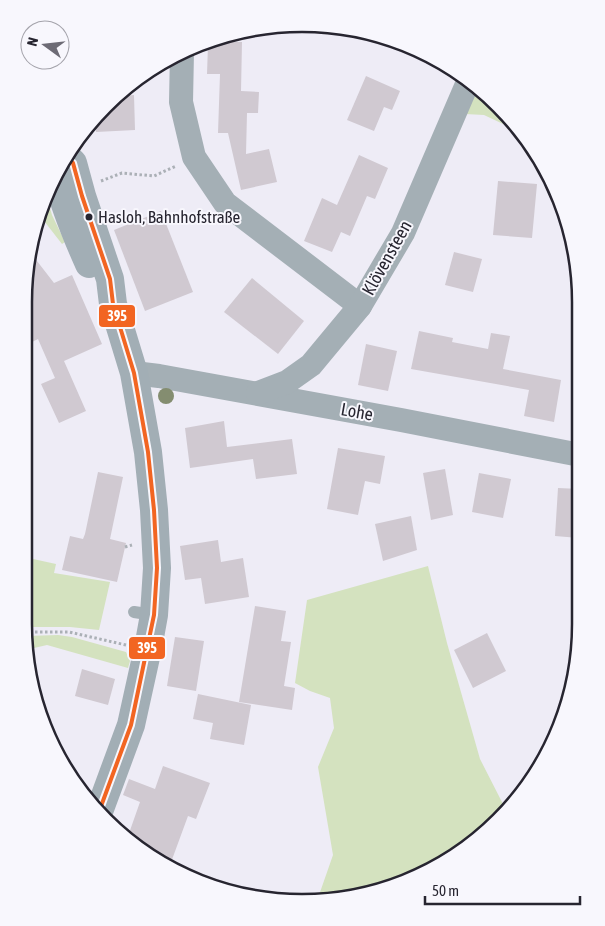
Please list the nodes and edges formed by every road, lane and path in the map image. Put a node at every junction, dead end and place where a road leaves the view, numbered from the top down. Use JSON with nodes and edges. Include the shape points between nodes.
{"nodes":[{"id":1,"x":182,"y":61,"type":"edge"},
{"id":2,"x":466,"y":87,"type":"edge"},
{"id":3,"x":194,"y":157,"type":"junction"},
{"id":4,"x":72,"y":162,"type":"edge"},
{"id":5,"x":59,"y":185,"type":"edge"},
{"id":6,"x":80,"y":189,"type":"junction"},
{"id":7,"x":113,"y":304,"type":"junction"},
{"id":8,"x":360,"y":306,"type":"junction"},
{"id":9,"x":134,"y":373,"type":"junction"},
{"id":10,"x":256,"y":393,"type":"junction"},
{"id":11,"x":572,"y":453,"type":"edge"},
{"id":12,"x":133,"y":544,"type":"dead end"},
{"id":13,"x":125,"y":547,"type":"dead end"},
{"id":14,"x":32,"y":632,"type":"edge"},
{"id":15,"x":148,"y":648,"type":"junction"},
{"id":16,"x":102,"y":804,"type":"edge"}],
"edges":[{"from":1,"to":3,"type":"street","via":[[182,102]]},
{"from":2,"to":8,"type":"street","name":"Klövensteen","via":[[403,233]]},
{"from":3,"to":6,"type":"path","via":[[154,176],[122,173]]},
{"from":3,"to":8,"type":"street","via":[[225,203]]},
{"from":4,"to":6,"type":"main road"},
{"from":5,"to":7,"type":"main road","via":[[72,228],[100,286]]},
{"from":6,"to":7,"type":"main road","via":[[110,279]]},
{"from":7,"to":9,"type":"main road"},
{"from":8,"to":10,"type":"street","name":"Klövensteen","via":[[311,365],[287,382]]},
{"from":9,"to":10,"type":"street","name":"Lohe"},
{"from":9,"to":15,"type":"main road","via":[[154,510],[156,568],[144,614]]},
{"from":10,"to":11,"type":"street","name":"Lohe"},
{"from":12,"to":13,"type":"path"},
{"from":14,"to":15,"type":"path","via":[[69,632]]},
{"from":15,"to":16,"type":"main road","via":[[131,726]]}]}
